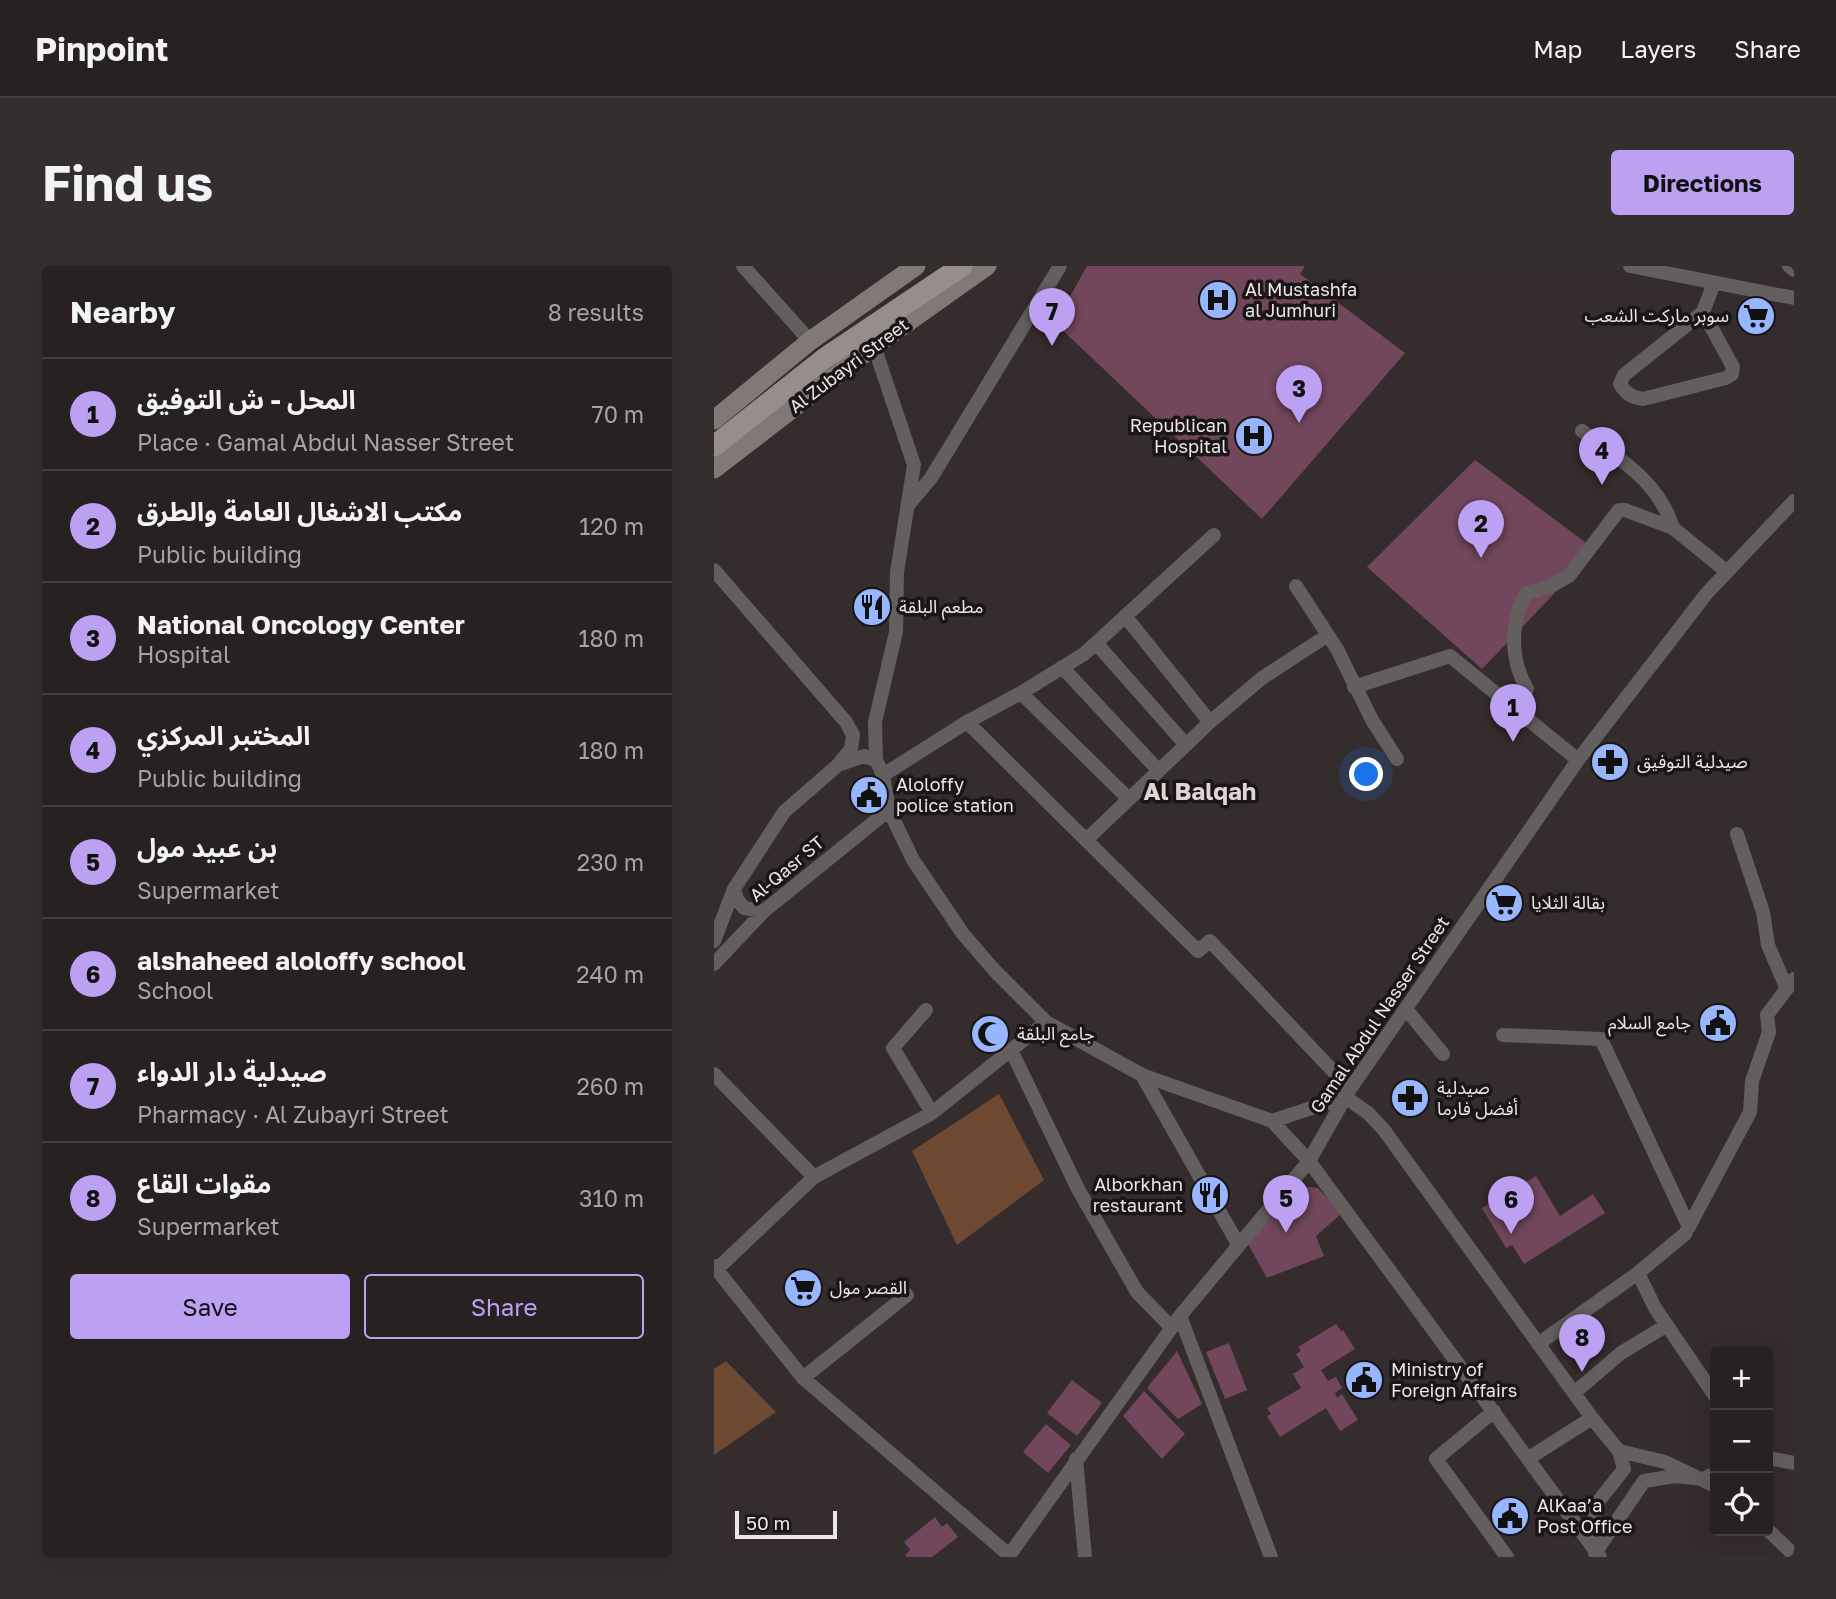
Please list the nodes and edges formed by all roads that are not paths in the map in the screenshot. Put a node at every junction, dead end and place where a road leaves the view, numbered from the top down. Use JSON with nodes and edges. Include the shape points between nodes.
{"nodes":[{"id":1,"x":743,"y":266,"type":"edge"},
{"id":2,"x":916,"y":266,"type":"edge"},
{"id":3,"x":939,"y":266,"type":"edge"},
{"id":4,"x":962,"y":266,"type":"edge"},
{"id":5,"x":987,"y":266,"type":"edge"},
{"id":6,"x":1060,"y":266,"type":"edge"},
{"id":7,"x":1630,"y":266,"type":"edge"},
{"id":8,"x":1789,"y":266,"type":"edge"},
{"id":9,"x":1794,"y":270,"type":"edge"},
{"id":10,"x":1714,"y":283,"type":"junction"},
{"id":11,"x":1794,"y":298,"type":"edge"},
{"id":12,"x":1703,"y":312,"type":"junction"},
{"id":13,"x":810,"y":341,"type":"junction"},
{"id":14,"x":874,"y":346,"type":"junction"},
{"id":15,"x":714,"y":420,"type":"edge"},
{"id":16,"x":1581,"y":430,"type":"dead end"},
{"id":17,"x":714,"y":431,"type":"edge"},
{"id":18,"x":714,"y":446,"type":"edge"},
{"id":19,"x":714,"y":470,"type":"edge"},
{"id":20,"x":1794,"y":501,"type":"edge"},
{"id":21,"x":908,"y":505,"type":"junction"},
{"id":22,"x":1674,"y":528,"type":"junction"},
{"id":23,"x":1214,"y":535,"type":"dead end"},
{"id":24,"x":714,"y":570,"type":"edge"},
{"id":25,"x":1726,"y":572,"type":"junction"},
{"id":26,"x":1296,"y":586,"type":"dead end"},
{"id":27,"x":1125,"y":616,"type":"junction"},
{"id":28,"x":1328,"y":635,"type":"junction"},
{"id":29,"x":1096,"y":643,"type":"junction"},
{"id":30,"x":1062,"y":667,"type":"junction"},
{"id":31,"x":1354,"y":687,"type":"junction"},
{"id":32,"x":1021,"y":693,"type":"junction"},
{"id":33,"x":1514,"y":708,"type":"junction"},
{"id":34,"x":967,"y":722,"type":"junction"},
{"id":35,"x":1210,"y":722,"type":"junction"},
{"id":36,"x":1186,"y":746,"type":"junction"},
{"id":37,"x":1397,"y":759,"type":"dead end"},
{"id":38,"x":876,"y":760,"type":"junction"},
{"id":39,"x":1578,"y":760,"type":"junction"},
{"id":40,"x":838,"y":765,"type":"junction"},
{"id":41,"x":1158,"y":771,"type":"junction"},
{"id":42,"x":883,"y":775,"type":"junction"},
{"id":43,"x":1129,"y":799,"type":"junction"},
{"id":44,"x":889,"y":810,"type":"junction"},
{"id":45,"x":1737,"y":834,"type":"dead end"},
{"id":46,"x":1086,"y":840,"type":"junction"},
{"id":47,"x":734,"y":889,"type":"junction"},
{"id":48,"x":764,"y":911,"type":"junction"},
{"id":49,"x":714,"y":941,"type":"edge"},
{"id":50,"x":714,"y":964,"type":"edge"},
{"id":51,"x":1790,"y":984,"type":"edge"},
{"id":52,"x":1406,"y":1009,"type":"junction"},
{"id":53,"x":926,"y":1010,"type":"dead end"},
{"id":54,"x":1046,"y":1022,"type":"junction"},
{"id":55,"x":1503,"y":1035,"type":"dead end"},
{"id":56,"x":1011,"y":1050,"type":"junction"},
{"id":57,"x":1443,"y":1054,"type":"dead end"},
{"id":58,"x":714,"y":1074,"type":"edge"},
{"id":59,"x":1142,"y":1075,"type":"junction"},
{"id":60,"x":1348,"y":1093,"type":"junction"},
{"id":61,"x":932,"y":1113,"type":"junction"},
{"id":62,"x":1272,"y":1121,"type":"junction"},
{"id":63,"x":1309,"y":1161,"type":"junction"},
{"id":64,"x":814,"y":1177,"type":"junction"},
{"id":65,"x":1689,"y":1227,"type":"junction"},
{"id":66,"x":1237,"y":1244,"type":"junction"},
{"id":67,"x":715,"y":1268,"type":"edge"},
{"id":68,"x":1638,"y":1273,"type":"junction"},
{"id":69,"x":907,"y":1295,"type":"dead end"},
{"id":70,"x":1175,"y":1321,"type":"junction"},
{"id":71,"x":1667,"y":1325,"type":"junction"},
{"id":72,"x":1538,"y":1344,"type":"junction"},
{"id":73,"x":803,"y":1378,"type":"junction"},
{"id":74,"x":1710,"y":1389,"type":"edge"},
{"id":75,"x":1574,"y":1393,"type":"junction"},
{"id":76,"x":1494,"y":1411,"type":"junction"},
{"id":77,"x":1592,"y":1418,"type":"junction"},
{"id":78,"x":1619,"y":1451,"type":"junction"},
{"id":79,"x":1529,"y":1458,"type":"junction"},
{"id":80,"x":1076,"y":1459,"type":"junction"},
{"id":81,"x":1773,"y":1459,"type":"edge"},
{"id":82,"x":1794,"y":1463,"type":"edge"},
{"id":83,"x":1710,"y":1480,"type":"edge"},
{"id":84,"x":1710,"y":1480,"type":"edge"},
{"id":85,"x":1773,"y":1536,"type":"edge"},
{"id":86,"x":1596,"y":1555,"type":"edge"},
{"id":87,"x":1794,"y":1555,"type":"edge"},
{"id":88,"x":1008,"y":1556,"type":"edge"},
{"id":89,"x":1085,"y":1557,"type":"edge"},
{"id":90,"x":1271,"y":1557,"type":"edge"},
{"id":91,"x":1507,"y":1557,"type":"edge"}],
"edges":[{"from":1,"to":13,"type":"street"},
{"from":2,"to":13,"type":"main road"},
{"from":3,"to":17,"type":"main road","name":"Al Zubayri Street","via":[[817,349]]},
{"from":4,"to":18,"type":"main road","name":"Al Zubayri Street","via":[[825,358]]},
{"from":5,"to":14,"type":"main road","name":"Al Zubayri Street"},
{"from":6,"to":21,"type":"street","via":[[931,478]]},
{"from":7,"to":10,"type":"street"},
{"from":8,"to":9,"type":"street"},
{"from":10,"to":11,"type":"street"},
{"from":10,"to":12,"type":"street"},
{"from":12,"to":12,"type":"street","via":[[1624,374],[1620,384],[1625,392],[1643,399],[1732,374],[1733,367]]},
{"from":13,"to":15,"type":"main road"},
{"from":14,"to":19,"type":"main road","name":"Al Zubayri Street"},
{"from":14,"to":21,"type":"street","via":[[914,465]]},
{"from":16,"to":22,"type":"street","via":[[1647,481]]},
{"from":20,"to":25,"type":"street","name":"Gamal Abdul Nasser Street"},
{"from":21,"to":38,"type":"street","via":[[897,572],[896,632],[875,722]]},
{"from":22,"to":25,"type":"street"},
{"from":22,"to":33,"type":"street","via":[[1619,510],[1569,576],[1525,594],[1512,635],[1519,674],[1527,689]]},
{"from":23,"to":27,"type":"street"},
{"from":24,"to":40,"type":"street","via":[[846,722],[853,735],[851,749]]},
{"from":25,"to":39,"type":"street","name":"Gamal Abdul Nasser Street"},
{"from":26,"to":28,"type":"street"},
{"from":27,"to":29,"type":"street"},
{"from":27,"to":35,"type":"street"},
{"from":28,"to":31,"type":"street"},
{"from":28,"to":35,"type":"street","via":[[1262,678]]},
{"from":29,"to":30,"type":"street"},
{"from":29,"to":36,"type":"street"},
{"from":30,"to":32,"type":"street"},
{"from":30,"to":41,"type":"street"},
{"from":31,"to":33,"type":"street","via":[[1450,656]]},
{"from":31,"to":37,"type":"street"},
{"from":32,"to":34,"type":"street"},
{"from":32,"to":43,"type":"street"},
{"from":33,"to":39,"type":"street"},
{"from":34,"to":42,"type":"street"},
{"from":34,"to":46,"type":"street"},
{"from":35,"to":36,"type":"street"},
{"from":36,"to":41,"type":"street"},
{"from":38,"to":40,"type":"street","via":[[864,756]]},
{"from":38,"to":42,"type":"street"},
{"from":39,"to":52,"type":"street","name":"Gamal Abdul Nasser Street"},
{"from":40,"to":47,"type":"street","via":[[784,812]]},
{"from":41,"to":43,"type":"street"},
{"from":42,"to":44,"type":"street"},
{"from":43,"to":46,"type":"street"},
{"from":44,"to":48,"type":"street","name":"Al-Qasr ST"},
{"from":44,"to":54,"type":"street","via":[[913,860],[950,916],[995,971]]},
{"from":45,"to":51,"type":"street","via":[[1763,912],[1768,945]]},
{"from":46,"to":60,"type":"street","via":[[1198,951],[1210,941]]},
{"from":47,"to":48,"type":"street","via":[[744,908]]},
{"from":47,"to":49,"type":"street"},
{"from":48,"to":50,"type":"street","name":"Al-Qasr ST"},
{"from":51,"to":65,"type":"street","via":[[1767,1015],[1769,1032],[1752,1081],[1750,1112]]},
{"from":52,"to":57,"type":"street"},
{"from":52,"to":60,"type":"street","name":"Gamal Abdul Nasser Street"},
{"from":53,"to":61,"type":"street","via":[[893,1048]]},
{"from":54,"to":56,"type":"street"},
{"from":54,"to":59,"type":"street"},
{"from":55,"to":65,"type":"street","via":[[1601,1039]]},
{"from":56,"to":61,"type":"street"},
{"from":56,"to":70,"type":"street","via":[[1078,1189],[1137,1292]]},
{"from":58,"to":64,"type":"street"},
{"from":59,"to":62,"type":"street"},
{"from":59,"to":66,"type":"street"},
{"from":60,"to":62,"type":"street"},
{"from":60,"to":63,"type":"street","name":"Gamal Abdul Nasser Street"},
{"from":60,"to":72,"type":"street","via":[[1384,1130]]},
{"from":61,"to":64,"type":"street"},
{"from":62,"to":63,"type":"street"},
{"from":63,"to":66,"type":"street","name":"Gamal Abdul Nasser Street"},
{"from":63,"to":76,"type":"street"},
{"from":64,"to":67,"type":"street"},
{"from":65,"to":68,"type":"street"},
{"from":66,"to":70,"type":"street","name":"Gamal Abdul Nasser Street"},
{"from":67,"to":73,"type":"street"},
{"from":68,"to":71,"type":"street"},
{"from":68,"to":72,"type":"street"},
{"from":69,"to":73,"type":"street"},
{"from":70,"to":80,"type":"street","name":"Gamal Abdul Nasser Street"},
{"from":70,"to":90,"type":"street"},
{"from":71,"to":74,"type":"street"},
{"from":71,"to":75,"type":"street","via":[[1621,1353]]},
{"from":72,"to":75,"type":"street"},
{"from":73,"to":88,"type":"street"},
{"from":75,"to":77,"type":"street"},
{"from":76,"to":79,"type":"street"},
{"from":76,"to":91,"type":"street","via":[[1436,1459]]},
{"from":77,"to":78,"type":"street"},
{"from":77,"to":79,"type":"street"},
{"from":78,"to":83,"type":"street"},
{"from":78,"to":86,"type":"street","via":[[1624,1469],[1594,1507]]},
{"from":79,"to":86,"type":"street"},
{"from":80,"to":88,"type":"street","name":"Gamal Abdul Nasser Street"},
{"from":80,"to":89,"type":"street"},
{"from":81,"to":82,"type":"street"},
{"from":84,"to":86,"type":"street","via":[[1675,1476],[1644,1481]]},
{"from":85,"to":87,"type":"street"}]}
